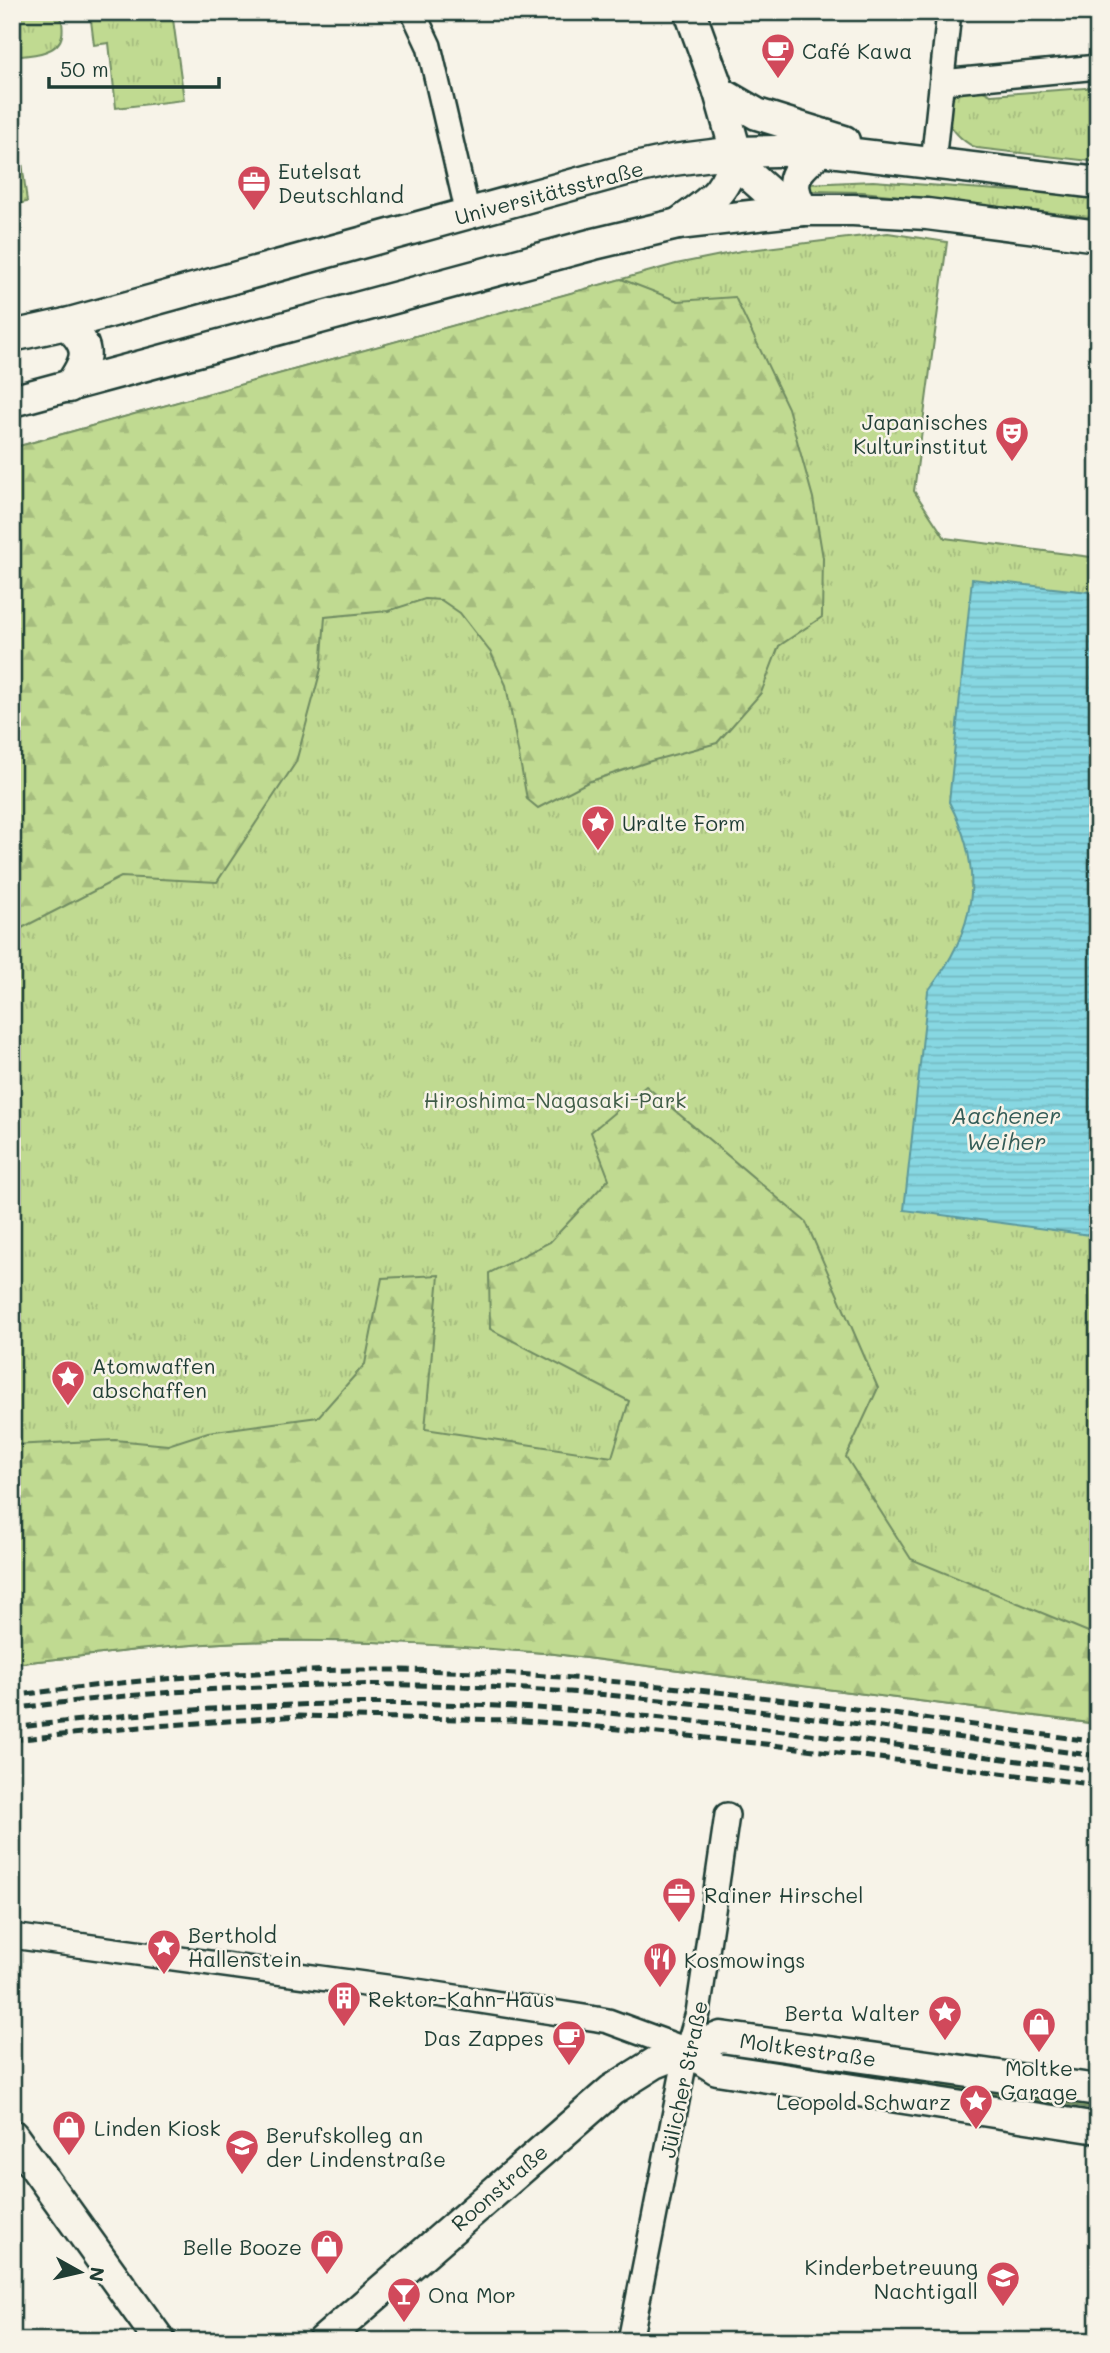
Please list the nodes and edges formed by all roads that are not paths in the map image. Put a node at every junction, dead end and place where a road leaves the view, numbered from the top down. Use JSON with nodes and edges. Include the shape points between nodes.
{"nodes":[{"id":1,"x":690,"y":12,"type":"edge"},
{"id":2,"x":949,"y":12,"type":"edge"},
{"id":3,"x":414,"y":14,"type":"dead end"},
{"id":4,"x":1098,"y":67,"type":"edge"},
{"id":5,"x":942,"y":82,"type":"junction"},
{"id":6,"x":719,"y":92,"type":"junction"},
{"id":7,"x":821,"y":150,"type":"junction"},
{"id":8,"x":736,"y":152,"type":"junction"},
{"id":9,"x":901,"y":159,"type":"junction"},
{"id":10,"x":933,"y":163,"type":"junction"},
{"id":11,"x":1098,"y":183,"type":"edge"},
{"id":12,"x":803,"y":210,"type":"junction"},
{"id":13,"x":468,"y":214,"type":"junction"},
{"id":14,"x":678,"y":224,"type":"junction"},
{"id":15,"x":1098,"y":236,"type":"edge"},
{"id":16,"x":66,"y":324,"type":"junction"},
{"id":17,"x":12,"y":336,"type":"edge"},
{"id":18,"x":69,"y":387,"type":"junction"},
{"id":19,"x":12,"y":401,"type":"edge"},
{"id":20,"x":727,"y":1815,"type":"dead end"},
{"id":21,"x":12,"y":1936,"type":"edge"},
{"id":22,"x":687,"y":2050,"type":"junction"},
{"id":23,"x":1098,"y":2090,"type":"edge"},
{"id":24,"x":1098,"y":2128,"type":"edge"},
{"id":25,"x":12,"y":2135,"type":"edge"},
{"id":26,"x":160,"y":2341,"type":"edge"},
{"id":27,"x":323,"y":2341,"type":"edge"},
{"id":28,"x":630,"y":2341,"type":"edge"}],
"edges":[{"from":1,"to":6,"type":"main road"},
{"from":2,"to":5,"type":"street"},
{"from":3,"to":13,"type":"street","via":[[429,46]]},
{"from":4,"to":5,"type":"street"},
{"from":5,"to":10,"type":"street"},
{"from":6,"to":8,"type":"main road"},
{"from":6,"to":9,"type":"main road","via":[[757,114]]},
{"from":7,"to":8,"type":"main road","name":"Universitätsstraße"},
{"from":7,"to":9,"type":"main road","name":"Universitätsstraße"},
{"from":7,"to":12,"type":"main road","via":[[800,167],[795,181],[794,196]]},
{"from":8,"to":12,"type":"main road","via":[[747,173],[775,198]]},
{"from":8,"to":13,"type":"main road","name":"Universitätsstraße","via":[[626,170]]},
{"from":8,"to":14,"type":"main road","via":[[719,193]]},
{"from":9,"to":10,"type":"main road","name":"Universitätsstraße"},
{"from":10,"to":11,"type":"main road","name":"Universitätsstraße"},
{"from":12,"to":14,"type":"main road"},
{"from":12,"to":15,"type":"main road","via":[[927,214]]},
{"from":13,"to":16,"type":"main road","name":"Universitätsstraße"},
{"from":14,"to":18,"type":"main road"},
{"from":16,"to":17,"type":"main road","name":"Universitätsstraße"},
{"from":16,"to":18,"type":"main road","via":[[79,335],[86,355]]},
{"from":18,"to":19,"type":"main road"},
{"from":20,"to":22,"type":"street","name":"Jülicher Straße","via":[[698,2013]]},
{"from":21,"to":22,"type":"street","via":[[597,2019]]},
{"from":22,"to":23,"type":"main road","name":"Moltkestraße","via":[[721,2037]]},
{"from":22,"to":24,"type":"main road","name":"Moltkestraße","via":[[717,2069]]},
{"from":22,"to":27,"type":"main road","name":"Roonstraße","via":[[654,2063],[611,2090]]},
{"from":22,"to":28,"type":"street","name":"Jülicher Straße"},
{"from":25,"to":26,"type":"main road"}]}
